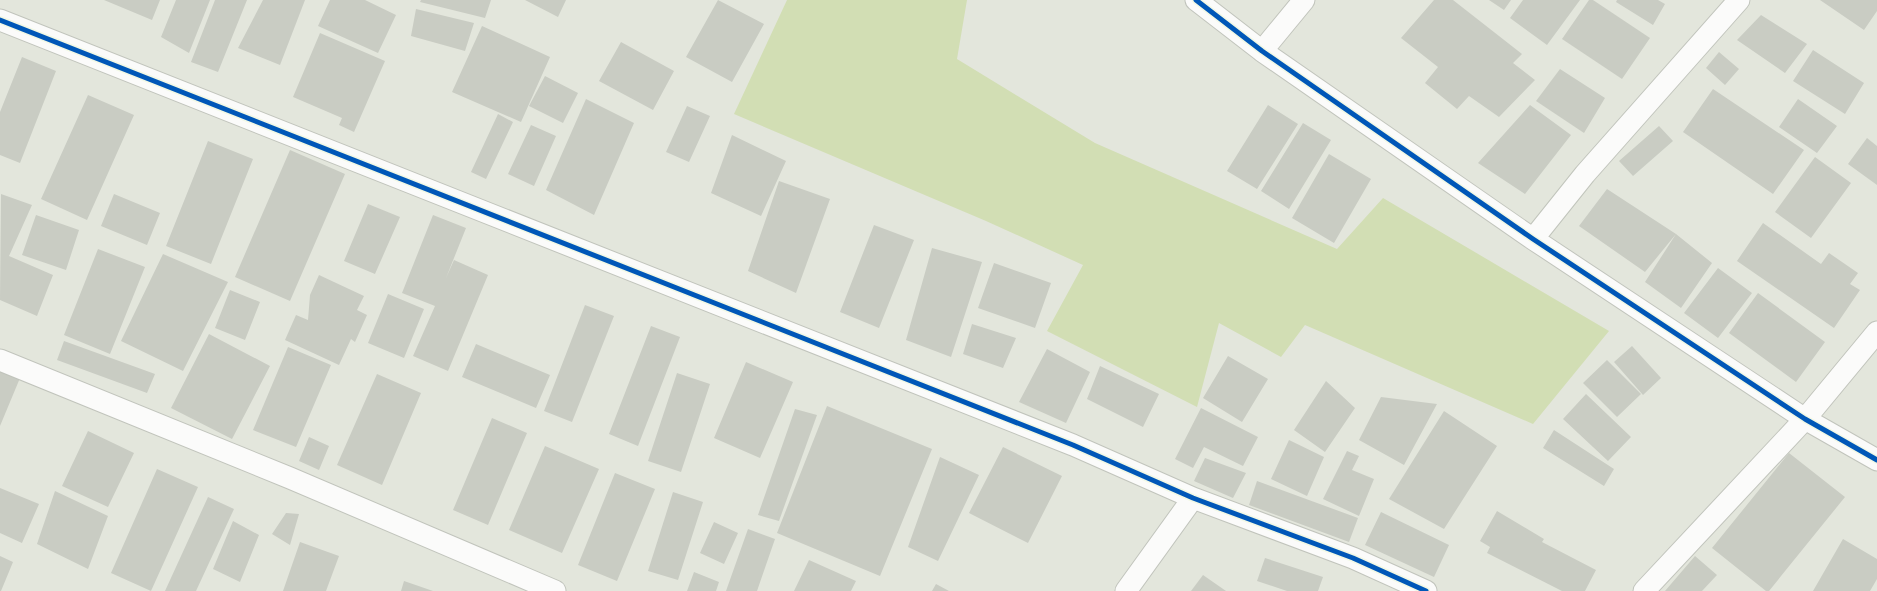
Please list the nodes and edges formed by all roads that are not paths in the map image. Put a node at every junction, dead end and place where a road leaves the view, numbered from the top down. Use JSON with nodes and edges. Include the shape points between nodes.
{"nodes":[{"id":1,"x":1196,"y":0,"type":"edge"},
{"id":2,"x":1304,"y":0,"type":"edge"},
{"id":3,"x":1739,"y":0,"type":"edge"},
{"id":4,"x":0,"y":20,"type":"edge"},
{"id":5,"x":1262,"y":51,"type":"junction"},
{"id":6,"x":1533,"y":239,"type":"junction"},
{"id":7,"x":1877,"y":332,"type":"edge"},
{"id":8,"x":0,"y":360,"type":"edge"},
{"id":9,"x":1805,"y":419,"type":"junction"},
{"id":10,"x":1877,"y":460,"type":"edge"},
{"id":11,"x":1193,"y":498,"type":"junction"},
{"id":12,"x":555,"y":591,"type":"edge"},
{"id":13,"x":1126,"y":591,"type":"edge"},
{"id":14,"x":1426,"y":591,"type":"edge"},
{"id":15,"x":1644,"y":591,"type":"edge"}],
"edges":[{"from":1,"to":5,"type":"street"},
{"from":2,"to":5,"type":"street"},
{"from":3,"to":6,"type":"street","via":[[1585,174]]},
{"from":4,"to":11,"type":"street","via":[[1073,445]]},
{"from":5,"to":6,"type":"street"},
{"from":6,"to":9,"type":"street"},
{"from":7,"to":9,"type":"street"},
{"from":8,"to":12,"type":"street"},
{"from":9,"to":10,"type":"street"},
{"from":9,"to":15,"type":"street"},
{"from":11,"to":13,"type":"street"},
{"from":11,"to":14,"type":"street","via":[[1354,558]]}]}
